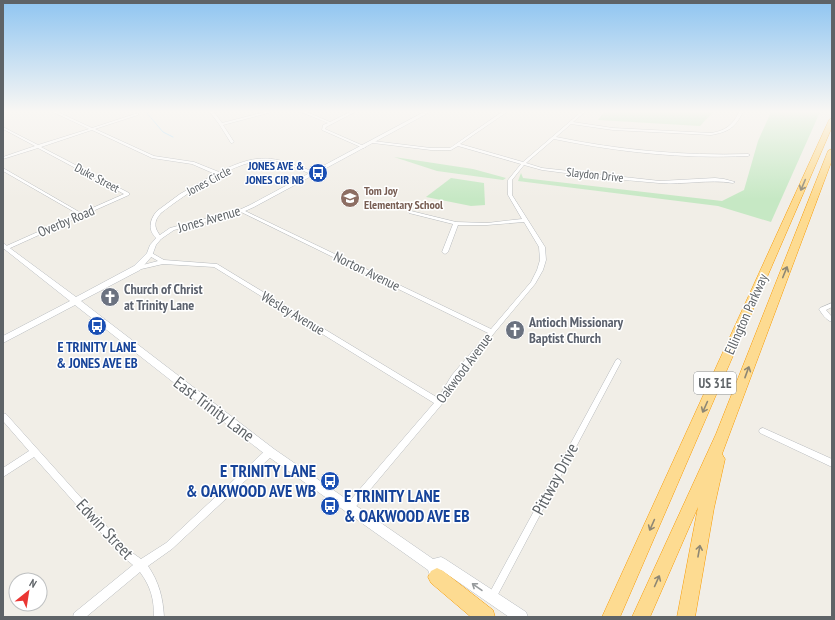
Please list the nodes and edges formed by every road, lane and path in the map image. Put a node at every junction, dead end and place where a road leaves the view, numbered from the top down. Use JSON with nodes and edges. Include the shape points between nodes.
{"nodes":[{"id":1,"x":28,"y":141,"type":"edge"},
{"id":2,"x":54,"y":141,"type":"edge"},
{"id":3,"x":117,"y":141,"type":"edge"},
{"id":4,"x":350,"y":141,"type":"edge"},
{"id":5,"x":465,"y":141,"type":"edge"},
{"id":6,"x":550,"y":141,"type":"edge"},
{"id":7,"x":570,"y":141,"type":"edge"},
{"id":8,"x":373,"y":142,"type":"joint"},
{"id":9,"x":459,"y":145,"type":"junction"},
{"id":10,"x":38,"y":146,"type":"junction"},
{"id":11,"x":364,"y":147,"type":"junction"},
{"id":12,"x":825,"y":150,"type":"edge"},
{"id":13,"x":748,"y":155,"type":"dead end"},
{"id":14,"x":3,"y":158,"type":"edge"},
{"id":15,"x":522,"y":164,"type":"junction"},
{"id":16,"x":3,"y":169,"type":"edge"},
{"id":17,"x":219,"y":174,"type":"junction"},
{"id":18,"x":314,"y":174,"type":"junction"},
{"id":19,"x":733,"y":182,"type":"dead end"},
{"id":20,"x":127,"y":194,"type":"joint"},
{"id":21,"x":241,"y":211,"type":"junction"},
{"id":22,"x":411,"y":212,"type":"dead end"},
{"id":23,"x":82,"y":215,"type":"junction"},
{"id":24,"x":526,"y":220,"type":"junction"},
{"id":25,"x":456,"y":223,"type":"junction"},
{"id":26,"x":159,"y":238,"type":"junction"},
{"id":27,"x":5,"y":247,"type":"edge"},
{"id":28,"x":445,"y":252,"type":"dead end"},
{"id":29,"x":150,"y":254,"type":"junction"},
{"id":30,"x":163,"y":262,"type":"junction"},
{"id":31,"x":137,"y":268,"type":"junction"},
{"id":32,"x":74,"y":302,"type":"junction"},
{"id":33,"x":832,"y":305,"type":"edge"},
{"id":34,"x":832,"y":320,"type":"edge"},
{"id":35,"x":492,"y":332,"type":"junction"},
{"id":36,"x":3,"y":340,"type":"edge"},
{"id":37,"x":618,"y":362,"type":"dead end"},
{"id":38,"x":439,"y":402,"type":"junction"},
{"id":39,"x":3,"y":416,"type":"edge"},
{"id":40,"x":763,"y":431,"type":"dead end"},
{"id":41,"x":723,"y":434,"type":"junction"},
{"id":42,"x":34,"y":452,"type":"junction"},
{"id":43,"x":270,"y":452,"type":"junction"},
{"id":44,"x":832,"y":463,"type":"edge"},
{"id":45,"x":3,"y":473,"type":"edge"},
{"id":46,"x":350,"y":507,"type":"junction"},
{"id":47,"x":141,"y":565,"type":"junction"},
{"id":48,"x":434,"y":572,"type":"junction"},
{"id":49,"x":492,"y":597,"type":"junction"},
{"id":50,"x":78,"y":617,"type":"edge"},
{"id":51,"x":159,"y":617,"type":"edge"},
{"id":52,"x":486,"y":617,"type":"edge"},
{"id":53,"x":493,"y":617,"type":"edge"},
{"id":54,"x":521,"y":617,"type":"edge"},
{"id":55,"x":611,"y":617,"type":"edge"},
{"id":56,"x":641,"y":617,"type":"edge"},
{"id":57,"x":686,"y":617,"type":"edge"}],
"edges":[{"from":1,"to":10,"type":"street","name":"Duke Street"},
{"from":2,"to":10,"type":"street"},
{"from":3,"to":17,"type":"street","via":[[153,157],[193,163]]},
{"from":4,"to":11,"type":"street"},
{"from":5,"to":9,"type":"street"},
{"from":6,"to":15,"type":"street","name":"Oakwood Avenue"},
{"from":7,"to":13,"type":"street","via":[[672,154],[720,157]]},
{"from":8,"to":9,"type":"street","via":[[431,149],[451,149]]},
{"from":8,"to":11,"type":"street","name":"Jones Avenue"},
{"from":9,"to":15,"type":"street","name":"Slaydon Drive"},
{"from":10,"to":14,"type":"street"},
{"from":10,"to":20,"type":"street","name":"Duke Street"},
{"from":11,"to":18,"type":"street","name":"Jones Avenue"},
{"from":41,"to":12,"type":"highway","name":"Ellington Parkway","number":"US 31E","one_way":true},
{"from":12,"to":55,"type":"highway","name":"Ellington Parkway","number":"US 31E","one_way":true},
{"from":15,"to":19,"type":"street","name":"Slaydon Drive","via":[[542,169],[660,182],[713,179]]},
{"from":15,"to":24,"type":"street","name":"Oakwood Avenue","via":[[512,176],[510,195]]},
{"from":16,"to":23,"type":"street"},
{"from":17,"to":18,"type":"street","name":"Jones Circle","via":[[243,163],[261,159],[274,160]]},
{"from":17,"to":26,"type":"street","name":"Jones Circle","via":[[168,204],[154,217],[152,230]]},
{"from":18,"to":21,"type":"street","name":"Jones Avenue"},
{"from":20,"to":23,"type":"street","name":"Overby Road"},
{"from":21,"to":26,"type":"street","name":"Jones Avenue","via":[[187,224],[172,229]]},
{"from":21,"to":35,"type":"street","name":"Norton Avenue"},
{"from":22,"to":25,"type":"street"},
{"from":23,"to":27,"type":"street","name":"Overby Road"},
{"from":24,"to":25,"type":"street","via":[[487,224]]},
{"from":24,"to":35,"type":"street","name":"Oakwood Avenue","via":[[542,247],[543,260],[540,270]]},
{"from":25,"to":28,"type":"street"},
{"from":26,"to":29,"type":"street","name":"Jones Avenue"},
{"from":27,"to":32,"type":"street","name":"East Trinity Lane"},
{"from":29,"to":30,"type":"street"},
{"from":29,"to":31,"type":"street","name":"Jones Avenue"},
{"from":30,"to":31,"type":"street","name":"Wesley Avenue"},
{"from":30,"to":38,"type":"street","name":"Wesley Avenue","via":[[215,265]]},
{"from":31,"to":32,"type":"street","name":"Jones Avenue"},
{"from":32,"to":36,"type":"street","name":"Jones Avenue"},
{"from":32,"to":43,"type":"street","name":"East Trinity Lane"},
{"from":33,"to":34,"type":"street","via":[[822,309]]},
{"from":35,"to":38,"type":"street","name":"Oakwood Avenue","via":[[454,377]]},
{"from":37,"to":49,"type":"street","name":"Pittway Drive"},
{"from":38,"to":46,"type":"street","name":"Oakwood Avenue"},
{"from":39,"to":42,"type":"street","name":"Edwin Street"},
{"from":40,"to":44,"type":"street"},
{"from":56,"to":41,"type":"highway","name":"Ellington Parkway","number":"US 31E","one_way":true},
{"from":57,"to":41,"type":"highway","one_way":true},
{"from":42,"to":45,"type":"street"},
{"from":42,"to":47,"type":"street","name":"Edwin Street","via":[[124,552]]},
{"from":43,"to":46,"type":"street","name":"East Trinity Lane"},
{"from":43,"to":47,"type":"street","name":"Edwin Street","via":[[169,546]]},
{"from":46,"to":48,"type":"street","name":"East Trinity Lane"},
{"from":47,"to":50,"type":"street"},
{"from":47,"to":51,"type":"street","via":[[152,580],[159,601]]},
{"from":49,"to":48,"type":"street","name":"East Trinity Lane","one_way":true,"via":[[441,563]]},
{"from":48,"to":52,"type":"highway"},
{"from":48,"to":53,"type":"street","name":"East Trinity Lane"},
{"from":49,"to":54,"type":"street","name":"East Trinity Lane"}]}
